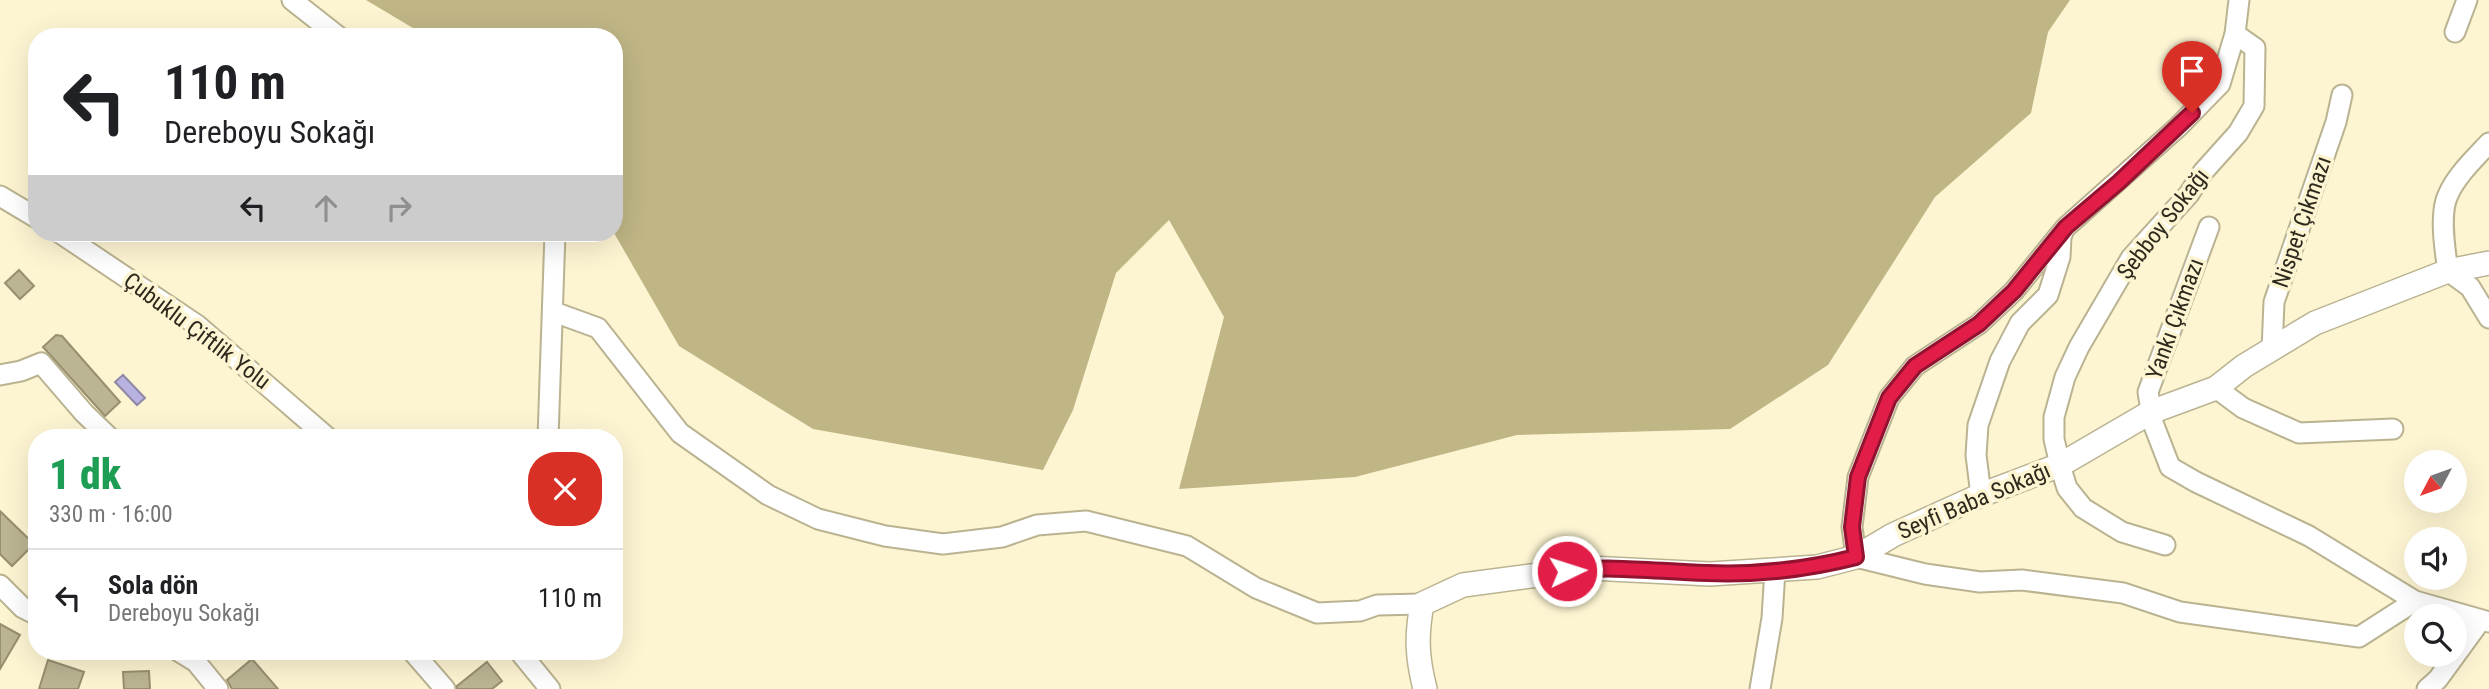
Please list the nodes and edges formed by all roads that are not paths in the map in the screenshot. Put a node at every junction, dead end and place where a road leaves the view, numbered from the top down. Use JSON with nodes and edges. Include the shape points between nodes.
{"nodes":[{"id":1,"x":292,"y":0,"type":"edge"},
{"id":2,"x":2239,"y":0,"type":"edge"},
{"id":3,"x":2467,"y":0,"type":"edge"},
{"id":4,"x":328,"y":28,"type":"edge"},
{"id":5,"x":2455,"y":32,"type":"dead end"},
{"id":6,"x":2235,"y":34,"type":"junction"},
{"id":7,"x":2342,"y":94,"type":"dead end"},
{"id":8,"x":2489,"y":143,"type":"edge"},
{"id":9,"x":0,"y":196,"type":"edge"},
{"id":10,"x":28,"y":213,"type":"edge"},
{"id":11,"x":2066,"y":227,"type":"junction"},
{"id":12,"x":2209,"y":227,"type":"dead end"},
{"id":13,"x":73,"y":242,"type":"edge"},
{"id":14,"x":555,"y":242,"type":"edge"},
{"id":15,"x":2489,"y":263,"type":"edge"},
{"id":16,"x":2448,"y":271,"type":"junction"},
{"id":17,"x":554,"y":312,"type":"junction"},
{"id":18,"x":2489,"y":318,"type":"edge"},
{"id":19,"x":2272,"y":350,"type":"junction"},
{"id":20,"x":0,"y":375,"type":"edge"},
{"id":21,"x":2216,"y":387,"type":"junction"},
{"id":22,"x":2151,"y":412,"type":"junction"},
{"id":23,"x":101,"y":429,"type":"edge"},
{"id":24,"x":318,"y":429,"type":"edge"},
{"id":25,"x":548,"y":429,"type":"edge"},
{"id":26,"x":2393,"y":429,"type":"dead end"},
{"id":27,"x":2060,"y":465,"type":"junction"},
{"id":28,"x":1981,"y":495,"type":"junction"},
{"id":29,"x":2165,"y":545,"type":"dead end"},
{"id":30,"x":1856,"y":557,"type":"junction"},
{"id":31,"x":1774,"y":570,"type":"junction"},
{"id":32,"x":0,"y":585,"type":"edge"},
{"id":33,"x":2415,"y":601,"type":"junction"},
{"id":34,"x":1422,"y":604,"type":"junction"},
{"id":35,"x":28,"y":610,"type":"edge"},
{"id":36,"x":2485,"y":621,"type":"edge"},
{"id":37,"x":193,"y":660,"type":"edge"},
{"id":38,"x":420,"y":660,"type":"edge"},
{"id":39,"x":531,"y":660,"type":"edge"},
{"id":40,"x":218,"y":689,"type":"edge"},
{"id":41,"x":444,"y":689,"type":"edge"},
{"id":42,"x":550,"y":689,"type":"edge"},
{"id":43,"x":1425,"y":689,"type":"edge"},
{"id":44,"x":1759,"y":689,"type":"edge"},
{"id":45,"x":2427,"y":689,"type":"edge"}],
"edges":[{"from":1,"to":4,"type":"street"},
{"from":2,"to":6,"type":"street"},
{"from":3,"to":5,"type":"street"},
{"from":6,"to":11,"type":"street","via":[[2220,84]]},
{"from":6,"to":27,"type":"street","name":"Şebboy Sokağı","via":[[2255,48],[2254,106],[2189,194],[2131,258],[2079,347],[2054,418]]},
{"from":7,"to":19,"type":"street","name":"Nispet Çıkmazı","via":[[2274,302]]},
{"from":8,"to":16,"type":"street","via":[[2447,195]]},
{"from":9,"to":10,"type":"street"},
{"from":11,"to":28,"type":"street","via":[[2048,295],[2020,323],[2000,361],[1978,425]]},
{"from":11,"to":30,"type":"street","via":[[2014,291],[1979,324],[1915,366],[1889,398],[1858,477],[1852,527]]},
{"from":12,"to":22,"type":"street","name":"Yankı Çıkmazı","via":[[2148,392]]},
{"from":13,"to":24,"type":"street","name":"Çubuklu Çiftlik Yolu","via":[[197,325]]},
{"from":14,"to":17,"type":"street"},
{"from":15,"to":16,"type":"street","name":"Seyfi Baba Sokağı"},
{"from":16,"to":18,"type":"street","via":[[2470,287]]},
{"from":16,"to":19,"type":"street","name":"Seyfi Baba Sokağı","via":[[2315,323]]},
{"from":17,"to":25,"type":"street"},
{"from":17,"to":34,"type":"street","via":[[598,328],[680,433],[768,495],[818,519],[885,536],[943,544],[1086,521],[1187,546],[1256,589],[1317,613]]},
{"from":19,"to":21,"type":"street","name":"Seyfi Baba Sokağı"},
{"from":20,"to":23,"type":"street","via":[[41,363]]},
{"from":21,"to":22,"type":"street","name":"Seyfi Baba Sokağı"},
{"from":21,"to":26,"type":"street","via":[[2243,408],[2299,433]]},
{"from":22,"to":27,"type":"street","name":"Seyfi Baba Sokağı"},
{"from":22,"to":33,"type":"street","via":[[2170,467],[2309,536]]},
{"from":27,"to":28,"type":"street","name":"Seyfi Baba Sokağı"},
{"from":27,"to":29,"type":"street","via":[[2067,488],[2083,508],[2122,532]]},
{"from":28,"to":30,"type":"street","name":"Seyfi Baba Sokağı"},
{"from":30,"to":31,"type":"street","name":"Seyfi Baba Sokağı","via":[[1817,567]]},
{"from":30,"to":33,"type":"street","via":[[1980,582],[2022,580],[2123,593],[2180,612],[2359,637]]},
{"from":31,"to":34,"type":"street","name":"Seyfi Baba Sokağı","via":[[1710,574],[1590,568],[1463,585]]},
{"from":31,"to":44,"type":"street","via":[[1772,618]]},
{"from":32,"to":35,"type":"street"},
{"from":33,"to":36,"type":"street"},
{"from":34,"to":43,"type":"street","via":[[1417,659]]},
{"from":36,"to":45,"type":"street"},
{"from":37,"to":40,"type":"street"},
{"from":38,"to":41,"type":"street"},
{"from":39,"to":42,"type":"street"}]}
